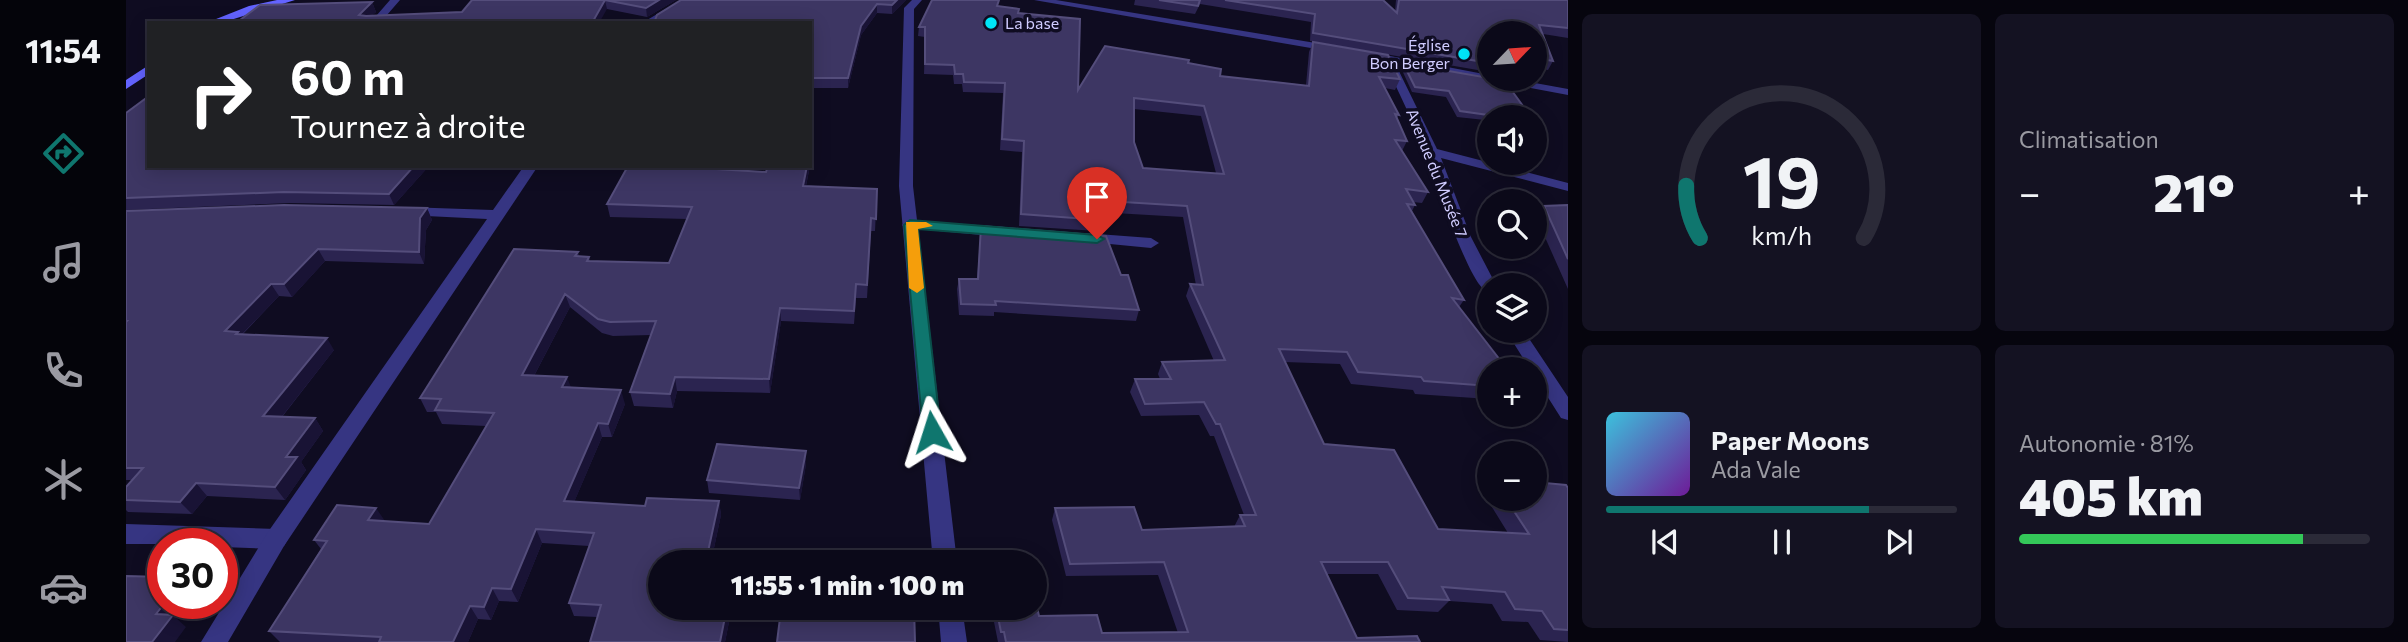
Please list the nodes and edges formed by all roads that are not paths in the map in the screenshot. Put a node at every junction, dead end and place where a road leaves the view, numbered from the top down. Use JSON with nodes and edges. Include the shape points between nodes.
{"nodes":[{"id":1,"x":290,"y":0,"type":"edge"},
{"id":2,"x":395,"y":0,"type":"edge"},
{"id":3,"x":688,"y":0,"type":"edge"},
{"id":4,"x":918,"y":0,"type":"edge"},
{"id":5,"x":1039,"y":0,"type":"edge"},
{"id":6,"x":1058,"y":2,"type":"edge"},
{"id":7,"x":216,"y":21,"type":"edge"},
{"id":8,"x":377,"y":21,"type":"edge"},
{"id":9,"x":651,"y":21,"type":"edge"},
{"id":10,"x":1346,"y":51,"type":"edge"},
{"id":11,"x":1360,"y":54,"type":"edge"},
{"id":12,"x":1388,"y":58,"type":"junction"},
{"id":13,"x":147,"y":70,"type":"edge"},
{"id":14,"x":1477,"y":76,"type":"edge"},
{"id":15,"x":126,"y":86,"type":"edge"},
{"id":16,"x":1547,"y":88,"type":"edge"},
{"id":17,"x":1568,"y":92,"type":"edge"},
{"id":18,"x":1432,"y":152,"type":"junction"},
{"id":19,"x":530,"y":168,"type":"edge"},
{"id":20,"x":1568,"y":187,"type":"edge"},
{"id":21,"x":394,"y":211,"type":"edge"},
{"id":22,"x":498,"y":215,"type":"junction"},
{"id":23,"x":910,"y":225,"type":"junction"},
{"id":24,"x":1017,"y":233,"type":"edge"},
{"id":25,"x":1070,"y":237,"type":"edge"},
{"id":26,"x":1151,"y":243,"type":"dead end"},
{"id":27,"x":1481,"y":273,"type":"edge"},
{"id":28,"x":1523,"y":343,"type":"edge"},
{"id":29,"x":1568,"y":413,"type":"edge"},
{"id":30,"x":126,"y":534,"type":"edge"},
{"id":31,"x":276,"y":539,"type":"junction"},
{"id":32,"x":945,"y":550,"type":"edge"},
{"id":33,"x":951,"y":620,"type":"edge"},
{"id":34,"x":214,"y":642,"type":"edge"},
{"id":35,"x":954,"y":642,"type":"edge"}],
"edges":[{"from":1,"to":7,"type":"main road"},
{"from":2,"to":8,"type":"street"},
{"from":3,"to":9,"type":"street"},
{"from":4,"to":23,"type":"street","via":[[909,8],[906,186]]},
{"from":5,"to":6,"type":"street"},
{"from":6,"to":10,"type":"street"},
{"from":11,"to":12,"type":"street"},
{"from":12,"to":14,"type":"street"},
{"from":12,"to":18,"type":"street","name":"Avenue du Musée 7"},
{"from":13,"to":15,"type":"main road"},
{"from":16,"to":17,"type":"street"},
{"from":18,"to":20,"type":"street"},
{"from":18,"to":27,"type":"street","name":"Avenue du Musée 7"},
{"from":19,"to":22,"type":"street"},
{"from":21,"to":22,"type":"street"},
{"from":22,"to":31,"type":"street"},
{"from":23,"to":24,"type":"street"},
{"from":23,"to":32,"type":"street"},
{"from":25,"to":26,"type":"street"},
{"from":28,"to":29,"type":"street"},
{"from":30,"to":31,"type":"street"},
{"from":31,"to":34,"type":"street"},
{"from":33,"to":35,"type":"street"}]}
